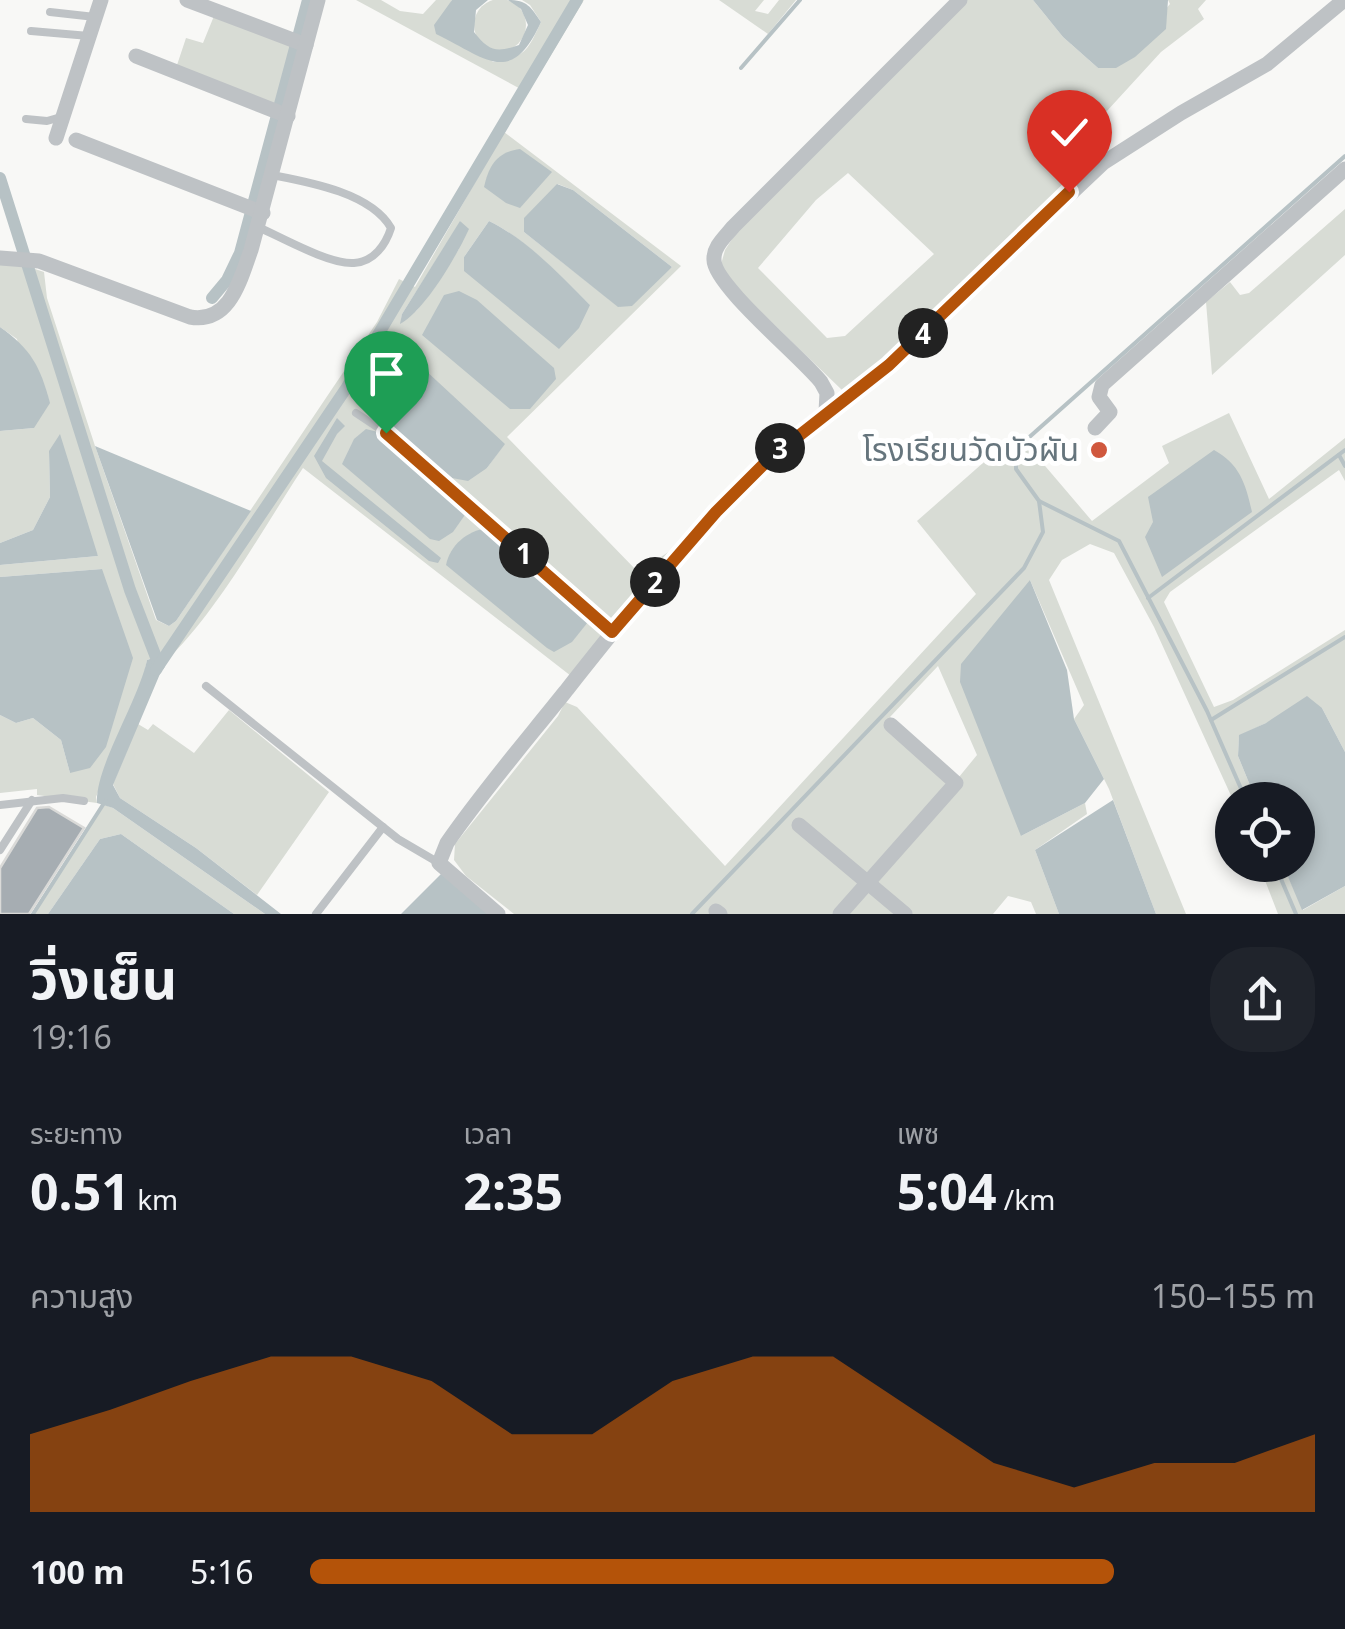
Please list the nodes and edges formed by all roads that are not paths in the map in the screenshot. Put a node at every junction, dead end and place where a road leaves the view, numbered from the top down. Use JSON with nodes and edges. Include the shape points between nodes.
{"nodes":[{"id":1,"x":101,"y":0,"type":"edge"},
{"id":2,"x":187,"y":0,"type":"edge"},
{"id":3,"x":318,"y":0,"type":"edge"},
{"id":4,"x":960,"y":0,"type":"edge"},
{"id":5,"x":1344,"y":0,"type":"edge"},
{"id":6,"x":50,"y":12,"type":"dead end"},
{"id":7,"x":95,"y":17,"type":"junction"},
{"id":8,"x":31,"y":31,"type":"dead end"},
{"id":9,"x":89,"y":36,"type":"junction"},
{"id":10,"x":306,"y":46,"type":"junction"},
{"id":11,"x":136,"y":56,"type":"dead end"},
{"id":12,"x":63,"y":116,"type":"junction"},
{"id":13,"x":288,"y":116,"type":"junction"},
{"id":14,"x":26,"y":119,"type":"dead end"},
{"id":15,"x":56,"y":138,"type":"dead end"},
{"id":16,"x":76,"y":140,"type":"dead end"},
{"id":17,"x":1345,"y":169,"type":"edge"},
{"id":18,"x":272,"y":175,"type":"junction"},
{"id":19,"x":260,"y":220,"type":"junction"},
{"id":20,"x":12,"y":258,"type":"edge"},
{"id":21,"x":826,"y":412,"type":"junction"},
{"id":22,"x":356,"y":413,"type":"dead end"},
{"id":23,"x":1095,"y":428,"type":"dead end"},
{"id":24,"x":612,"y":632,"type":"junction"},
{"id":25,"x":206,"y":686,"type":"dead end"},
{"id":26,"x":891,"y":725,"type":"dead end"},
{"id":27,"x":32,"y":800,"type":"junction"},
{"id":28,"x":84,"y":801,"type":"dead end"},
{"id":29,"x":0,"y":806,"type":"edge"},
{"id":30,"x":799,"y":825,"type":"dead end"},
{"id":31,"x":383,"y":827,"type":"junction"},
{"id":32,"x":0,"y":850,"type":"edge"},
{"id":33,"x":438,"y":863,"type":"junction"},
{"id":34,"x":868,"y":883,"type":"junction"},
{"id":35,"x":316,"y":914,"type":"edge"},
{"id":36,"x":498,"y":914,"type":"edge"},
{"id":37,"x":840,"y":914,"type":"edge"},
{"id":38,"x":904,"y":914,"type":"edge"}],
"edges":[{"from":1,"to":7,"type":"street"},
{"from":2,"to":10,"type":"street"},
{"from":3,"to":10,"type":"street"},
{"from":4,"to":21,"type":"street","via":[[714,252],[725,284],[821,382],[828,393]]},
{"from":5,"to":21,"type":"street","via":[[1267,64],[1103,164],[889,365]]},
{"from":6,"to":7,"type":"lane"},
{"from":7,"to":9,"type":"street"},
{"from":8,"to":9,"type":"lane"},
{"from":9,"to":12,"type":"street"},
{"from":10,"to":13,"type":"street"},
{"from":11,"to":13,"type":"street"},
{"from":12,"to":14,"type":"lane"},
{"from":12,"to":15,"type":"street"},
{"from":13,"to":18,"type":"street"},
{"from":16,"to":19,"type":"street"},
{"from":17,"to":23,"type":"street","via":[[1102,385],[1099,397],[1110,412]]},
{"from":18,"to":19,"type":"street"},
{"from":18,"to":19,"type":"lane","via":[[319,184],[384,215],[391,228],[386,244],[354,264]]},
{"from":19,"to":20,"type":"street","via":[[238,286],[211,318],[190,317]]},
{"from":21,"to":24,"type":"street","via":[[729,499]]},
{"from":22,"to":24,"type":"lane"},
{"from":24,"to":33,"type":"street","via":[[460,825]]},
{"from":25,"to":31,"type":"lane"},
{"from":26,"to":34,"type":"street","via":[[956,783]]},
{"from":27,"to":28,"type":"lane"},
{"from":27,"to":29,"type":"lane"},
{"from":27,"to":32,"type":"lane"},
{"from":30,"to":34,"type":"street"},
{"from":31,"to":33,"type":"lane"},
{"from":31,"to":35,"type":"lane"},
{"from":33,"to":36,"type":"street"},
{"from":34,"to":37,"type":"street"},
{"from":34,"to":38,"type":"street"}]}
